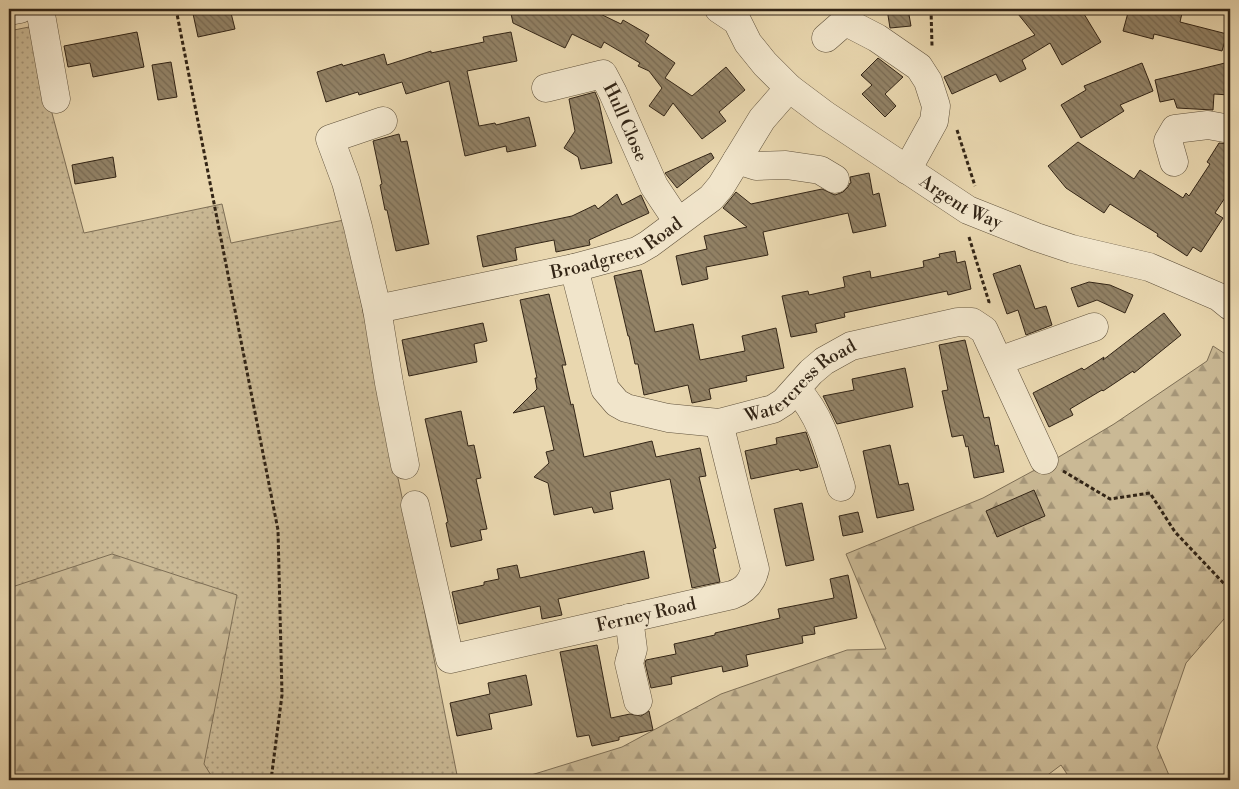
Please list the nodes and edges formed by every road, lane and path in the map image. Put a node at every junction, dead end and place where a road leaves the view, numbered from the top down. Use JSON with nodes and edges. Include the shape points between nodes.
{"nodes":[{"id":1,"x":20,"y":9,"type":"edge"},
{"id":2,"x":40,"y":9,"type":"edge"},
{"id":3,"x":176,"y":9,"type":"edge"},
{"id":4,"x":931,"y":9,"type":"edge"},
{"id":5,"x":9,"y":11,"type":"edge"},
{"id":6,"x":731,"y":13,"type":"edge"},
{"id":7,"x":826,"y":38,"type":"dead end"},
{"id":8,"x":919,"y":67,"type":"junction"},
{"id":9,"x":546,"y":88,"type":"dead end"},
{"id":10,"x":790,"y":88,"type":"junction"},
{"id":11,"x":56,"y":99,"type":"dead end"},
{"id":12,"x":383,"y":120,"type":"dead end"},
{"id":13,"x":956,"y":126,"type":"dead end"},
{"id":14,"x":1230,"y":129,"type":"edge"},
{"id":15,"x":737,"y":160,"type":"junction"},
{"id":16,"x":1174,"y":162,"type":"dead end"},
{"id":17,"x":907,"y":170,"type":"junction"},
{"id":18,"x":835,"y":178,"type":"dead end"},
{"id":19,"x":968,"y":210,"type":"junction"},
{"id":20,"x":678,"y":222,"type":"junction"},
{"id":21,"x":574,"y":268,"type":"junction"},
{"id":22,"x":1226,"y":295,"type":"edge"},
{"id":23,"x":378,"y":309,"type":"junction"},
{"id":24,"x":1094,"y":327,"type":"dead end"},
{"id":25,"x":984,"y":330,"type":"junction"},
{"id":26,"x":999,"y":361,"type":"junction"},
{"id":27,"x":796,"y":390,"type":"junction"},
{"id":28,"x":719,"y":423,"type":"junction"},
{"id":29,"x":1044,"y":460,"type":"joint"},
{"id":30,"x":405,"y":466,"type":"dead end"},
{"id":31,"x":841,"y":487,"type":"dead end"},
{"id":32,"x":415,"y":504,"type":"dead end"},
{"id":33,"x":1230,"y":590,"type":"edge"},
{"id":34,"x":629,"y":618,"type":"junction"},
{"id":35,"x":638,"y":701,"type":"dead end"},
{"id":36,"x":271,"y":780,"type":"edge"}],
"edges":[{"from":1,"to":5,"type":"street"},
{"from":2,"to":11,"type":"street"},
{"from":3,"to":36,"type":"path","via":[[278,530],[282,695]]},
{"from":4,"to":8,"type":"path","via":[[932,50]]},
{"from":6,"to":10,"type":"street","name":"Argent Way","via":[[748,43]]},
{"from":7,"to":8,"type":"street","via":[[842,24],[850,24]]},
{"from":8,"to":17,"type":"street","via":[[928,81],[936,106],[934,121]]},
{"from":9,"to":20,"type":"street","name":"Hull Close","via":[[602,74],[654,186]]},
{"from":10,"to":15,"type":"street","name":"Broadgreen Road","via":[[762,119]]},
{"from":10,"to":17,"type":"street","name":"Argent Way"},
{"from":12,"to":23,"type":"street","via":[[330,139],[348,191]]},
{"from":13,"to":19,"type":"path","via":[[976,189]]},
{"from":14,"to":16,"type":"street","via":[[1208,125],[1175,129],[1168,141]]},
{"from":15,"to":18,"type":"street","via":[[756,166],[820,170]]},
{"from":15,"to":20,"type":"street","name":"Broadgreen Road","via":[[711,198]]},
{"from":17,"to":19,"type":"street","name":"Argent Way"},
{"from":19,"to":22,"type":"street","name":"Argent Way","via":[[1072,249],[1149,267]]},
{"from":19,"to":25,"type":"path","via":[[966,226],[989,302]]},
{"from":20,"to":21,"type":"street","name":"Broadgreen Road","via":[[637,251]]},
{"from":21,"to":23,"type":"street","name":"Broadgreen Road"},
{"from":21,"to":28,"type":"street","name":"Watercress Road","via":[[605,389],[610,397],[634,410],[689,422]]},
{"from":23,"to":30,"type":"street"},
{"from":24,"to":26,"type":"street"},
{"from":25,"to":26,"type":"street"},
{"from":25,"to":27,"type":"street","name":"Watercress Road","via":[[972,322],[958,322],[851,346],[824,360]]},
{"from":26,"to":29,"type":"street"},
{"from":27,"to":28,"type":"street","name":"Watercress Road","via":[[773,409]]},
{"from":27,"to":31,"type":"street","via":[[807,401],[823,429]]},
{"from":28,"to":34,"type":"street","name":"Ferney Road","via":[[755,569],[753,578],[732,595]]},
{"from":29,"to":33,"type":"path","via":[[1110,498],[1150,493],[1175,532]]},
{"from":32,"to":34,"type":"street","name":"Ferney Road","via":[[450,658]]},
{"from":34,"to":35,"type":"street","via":[[634,649],[629,663]]}]}
